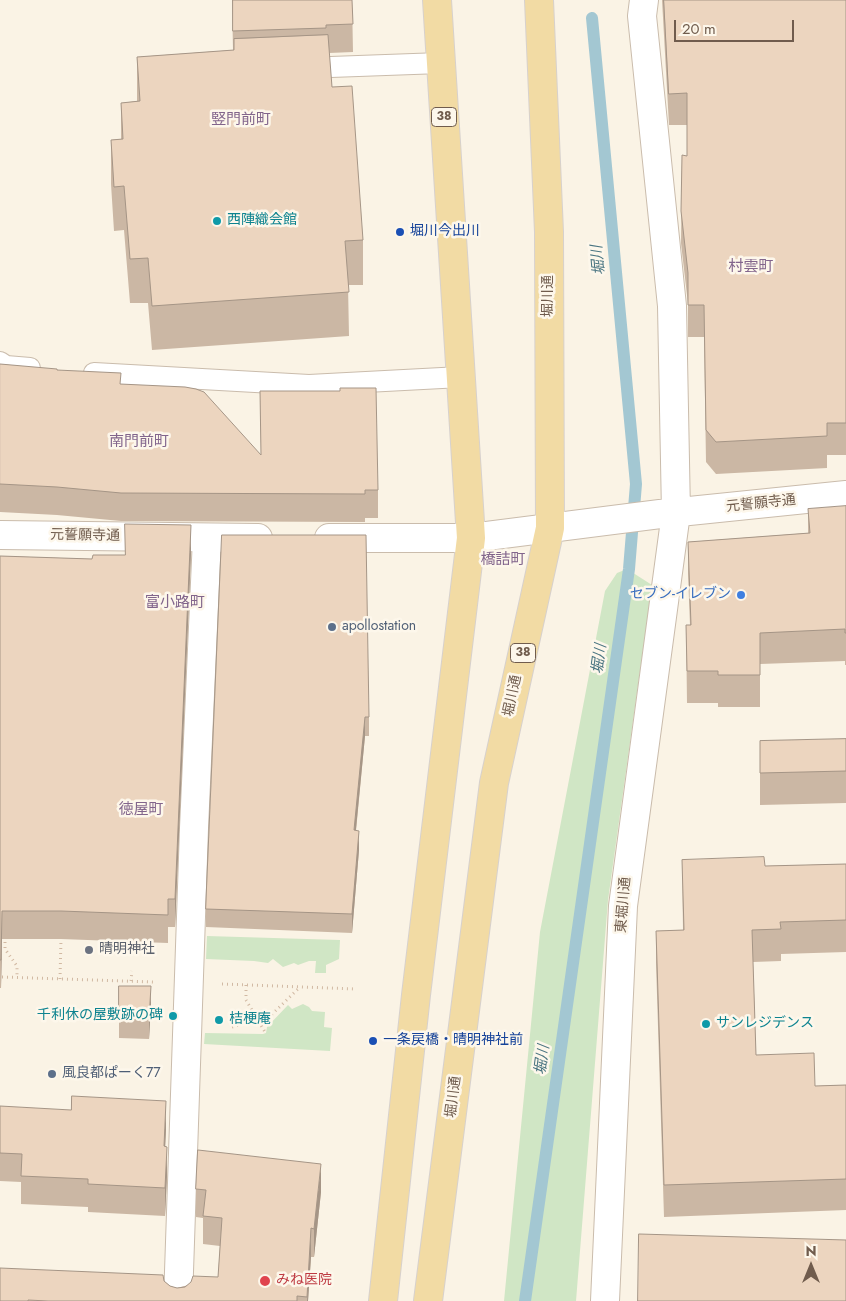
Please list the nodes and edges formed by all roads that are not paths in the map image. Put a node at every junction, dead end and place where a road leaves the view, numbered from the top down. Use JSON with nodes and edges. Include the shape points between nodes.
{"nodes":[{"id":1,"x":437,"y":0,"type":"edge"},
{"id":2,"x":539,"y":0,"type":"edge"},
{"id":3,"x":644,"y":0,"type":"edge"},
{"id":4,"x":441,"y":63,"type":"junction"},
{"id":5,"x":286,"y":69,"type":"edge"},
{"id":6,"x":0,"y":362,"type":"edge"},
{"id":7,"x":52,"y":370,"type":"edge"},
{"id":8,"x":80,"y":372,"type":"edge"},
{"id":9,"x":461,"y":377,"type":"junction"},
{"id":10,"x":846,"y":494,"type":"edge"},
{"id":11,"x":668,"y":514,"type":"junction"},
{"id":12,"x":550,"y":528,"type":"junction"},
{"id":13,"x":0,"y":535,"type":"edge"},
{"id":14,"x":207,"y":538,"type":"junction"},
{"id":15,"x":471,"y":538,"type":"junction"},
{"id":16,"x":178,"y":1301,"type":"edge"},
{"id":17,"x":383,"y":1301,"type":"edge"},
{"id":18,"x":428,"y":1301,"type":"edge"},
{"id":19,"x":605,"y":1301,"type":"edge"}],
"edges":[{"from":1,"to":4,"type":"main road","number":"38"},
{"from":2,"to":12,"type":"main road","name":"堀川通","number":"38","via":[[549,232]]},
{"from":3,"to":11,"type":"street","name":"東堀川通","via":[[642,16],[672,306]]},
{"from":4,"to":5,"type":"lane"},
{"from":4,"to":9,"type":"main road","number":"38"},
{"from":6,"to":7,"type":"lane","via":[[6,366]]},
{"from":8,"to":9,"type":"lane","via":[[309,385]]},
{"from":9,"to":15,"type":"main road","number":"38"},
{"from":10,"to":11,"type":"street","name":"元誓願寺通"},
{"from":11,"to":12,"type":"street","name":"元誓願寺通"},
{"from":11,"to":19,"type":"street","name":"東堀川通","via":[[622,906]]},
{"from":12,"to":15,"type":"street","name":"元誓願寺通"},
{"from":12,"to":18,"type":"main road","name":"堀川通","number":"38","via":[[494,783]]},
{"from":13,"to":14,"type":"street","name":"元誓願寺通"},
{"from":14,"to":15,"type":"street","name":"元誓願寺通"},
{"from":14,"to":16,"type":"street"},
{"from":15,"to":17,"type":"main road","number":"38"}]}
